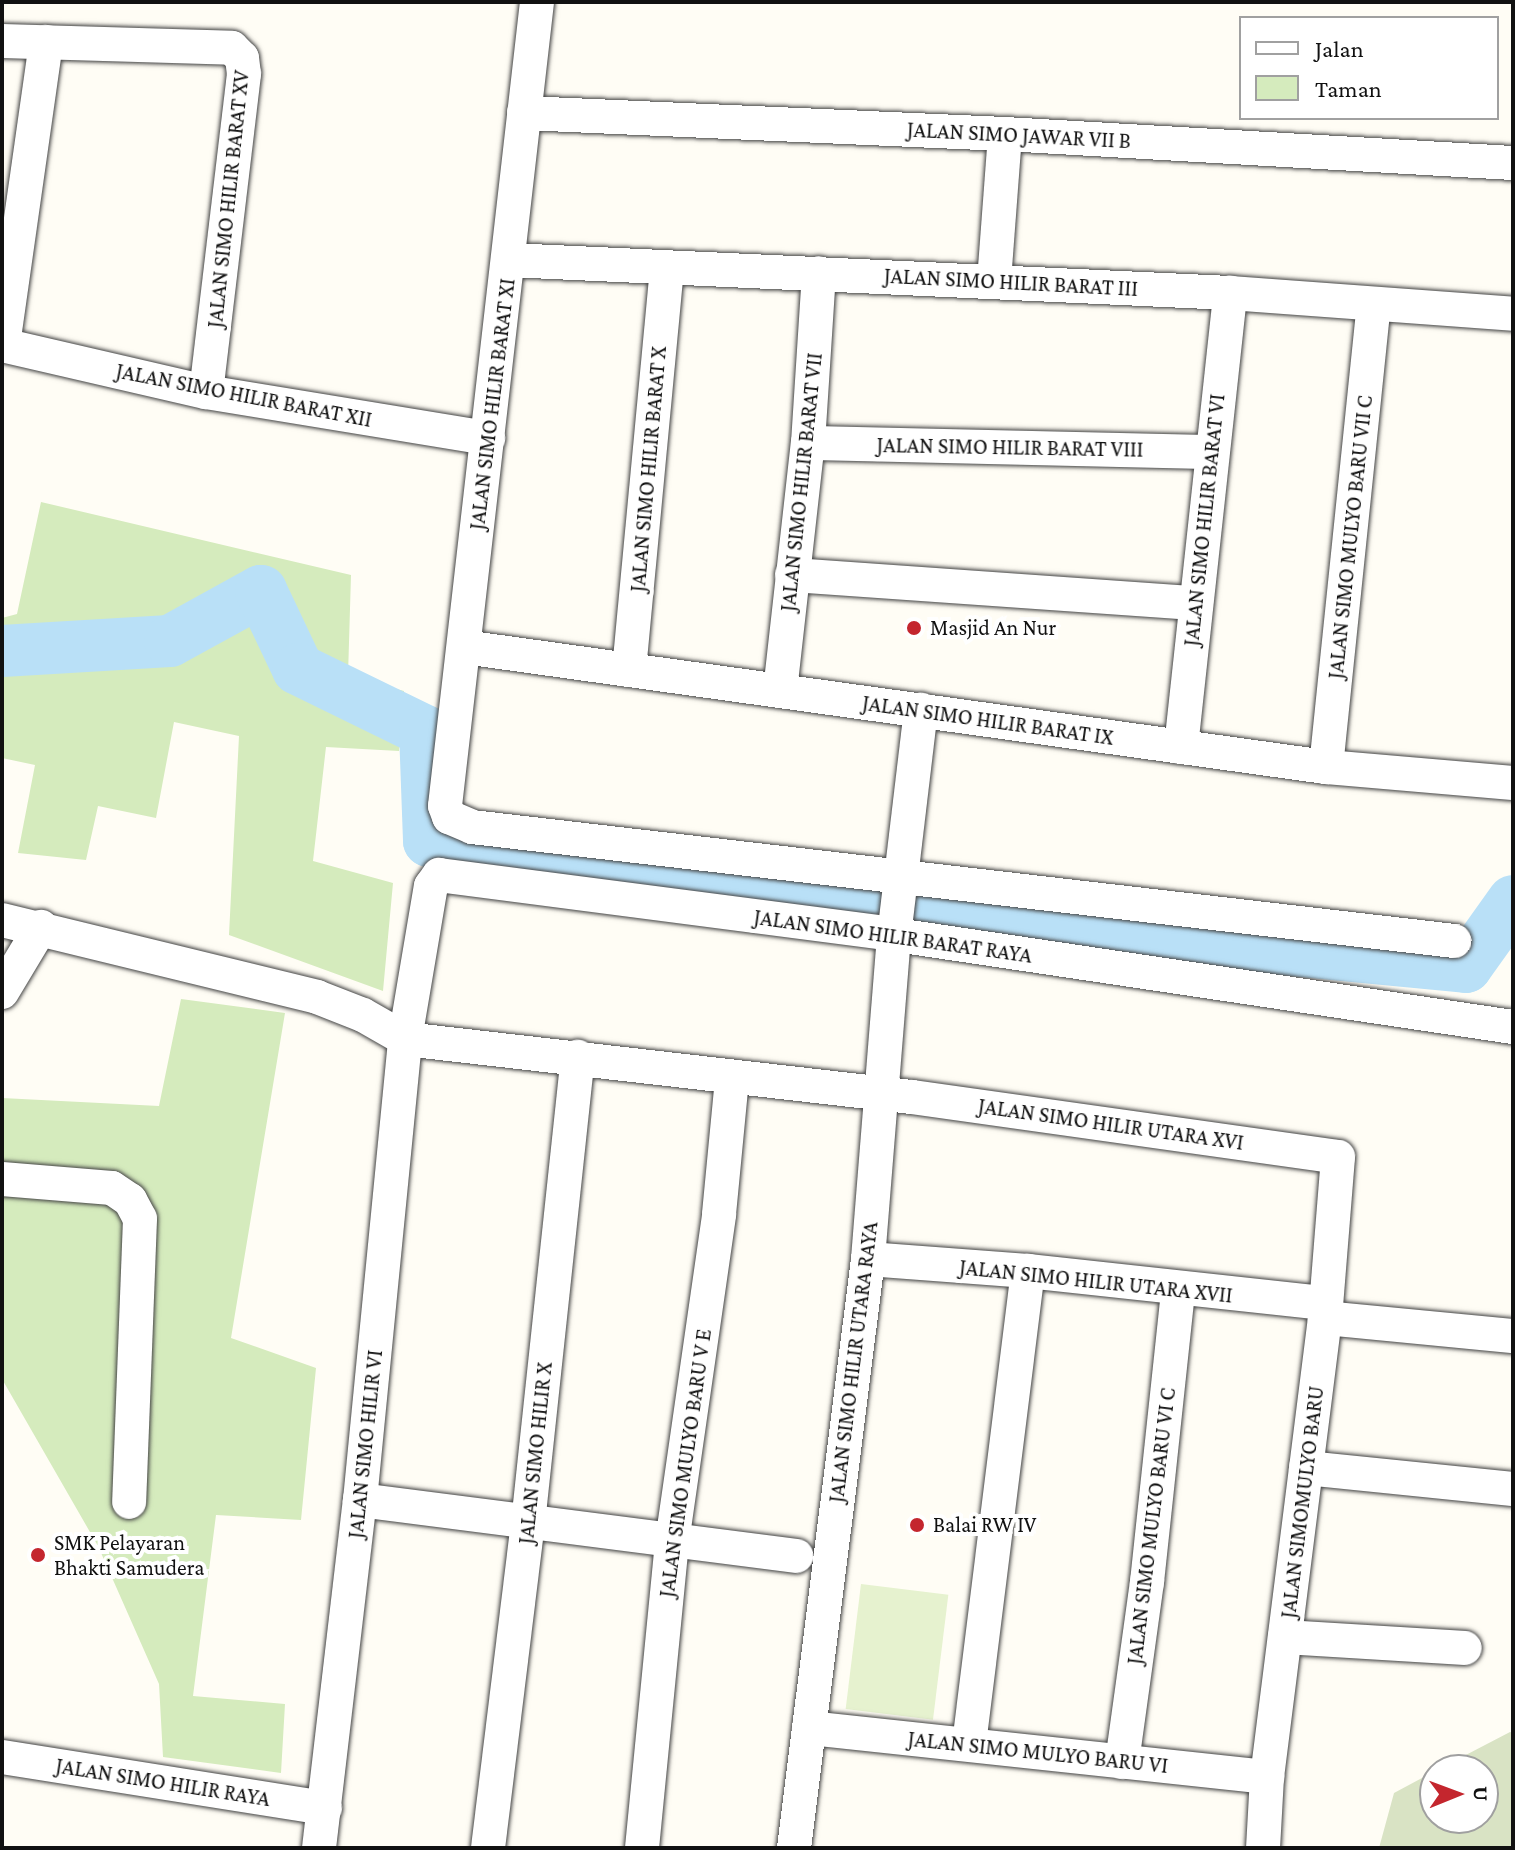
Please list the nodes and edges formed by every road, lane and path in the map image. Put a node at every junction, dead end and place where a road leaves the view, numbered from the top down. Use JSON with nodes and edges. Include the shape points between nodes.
{"nodes":[{"id":1,"x":537,"y":2,"type":"edge"},
{"id":2,"x":2,"y":41,"type":"edge"},
{"id":3,"x":46,"y":42,"type":"junction"},
{"id":4,"x":524,"y":113,"type":"junction"},
{"id":5,"x":1005,"y":134,"type":"junction"},
{"id":6,"x":1513,"y":163,"type":"edge"},
{"id":7,"x":509,"y":260,"type":"junction"},
{"id":8,"x":667,"y":269,"type":"junction"},
{"id":9,"x":819,"y":273,"type":"junction"},
{"id":10,"x":994,"y":281,"type":"junction"},
{"id":11,"x":1230,"y":293,"type":"junction"},
{"id":12,"x":1374,"y":306,"type":"junction"},
{"id":13,"x":1513,"y":314,"type":"edge"},
{"id":14,"x":2,"y":345,"type":"edge"},
{"id":15,"x":206,"y":392,"type":"junction"},
{"id":16,"x":488,"y":438,"type":"junction"},
{"id":17,"x":808,"y":443,"type":"junction"},
{"id":18,"x":1212,"y":452,"type":"junction"},
{"id":19,"x":792,"y":575,"type":"junction"},
{"id":20,"x":1195,"y":603,"type":"junction"},
{"id":21,"x":464,"y":647,"type":"junction"},
{"id":22,"x":629,"y":670,"type":"junction"},
{"id":23,"x":780,"y":691,"type":"junction"},
{"id":24,"x":921,"y":710,"type":"junction"},
{"id":25,"x":1181,"y":747,"type":"junction"},
{"id":26,"x":1326,"y":767,"type":"junction"},
{"id":27,"x":1513,"y":783,"type":"edge"},
{"id":28,"x":900,"y":881,"type":"junction"},
{"id":29,"x":2,"y":920,"type":"edge"},
{"id":30,"x":41,"y":927,"type":"junction"},
{"id":31,"x":896,"y":929,"type":"junction"},
{"id":32,"x":1454,"y":941,"type":"dead end"},
{"id":33,"x":2,"y":992,"type":"edge"},
{"id":34,"x":1513,"y":1027,"type":"edge"},
{"id":35,"x":405,"y":1039,"type":"junction"},
{"id":36,"x":578,"y":1057,"type":"junction"},
{"id":37,"x":732,"y":1078,"type":"junction"},
{"id":38,"x":883,"y":1095,"type":"junction"},
{"id":39,"x":1338,"y":1157,"type":"joint"},
{"id":40,"x":2,"y":1179,"type":"edge"},
{"id":41,"x":868,"y":1259,"type":"junction"},
{"id":42,"x":1028,"y":1271,"type":"junction"},
{"id":43,"x":1178,"y":1290,"type":"junction"},
{"id":44,"x":1324,"y":1311,"type":"junction"},
{"id":45,"x":1513,"y":1336,"type":"edge"},
{"id":46,"x":1306,"y":1468,"type":"junction"},
{"id":47,"x":1513,"y":1489,"type":"edge"},
{"id":48,"x":360,"y":1500,"type":"junction"},
{"id":49,"x":129,"y":1502,"type":"dead end"},
{"id":50,"x":528,"y":1523,"type":"junction"},
{"id":51,"x":672,"y":1542,"type":"junction"},
{"id":52,"x":796,"y":1556,"type":"dead end"},
{"id":53,"x":1285,"y":1637,"type":"junction"},
{"id":54,"x":1465,"y":1648,"type":"dead end"},
{"id":55,"x":809,"y":1728,"type":"junction"},
{"id":56,"x":969,"y":1744,"type":"junction"},
{"id":57,"x":2,"y":1757,"type":"edge"},
{"id":58,"x":1122,"y":1762,"type":"junction"},
{"id":59,"x":1267,"y":1777,"type":"junction"},
{"id":60,"x":325,"y":1808,"type":"junction"},
{"id":61,"x":319,"y":1848,"type":"edge"},
{"id":62,"x":488,"y":1848,"type":"edge"},
{"id":63,"x":642,"y":1848,"type":"edge"},
{"id":64,"x":794,"y":1848,"type":"edge"},
{"id":65,"x":1263,"y":1848,"type":"edge"}],
"edges":[{"from":1,"to":4,"type":"street","name":"JALAN SIMO HILIR BARAT XI"},
{"from":2,"to":3,"type":"street","name":"JALAN SIMO HILIR BARAT XV"},
{"from":3,"to":14,"type":"street"},
{"from":3,"to":15,"type":"street","name":"JALAN SIMO HILIR BARAT XV","via":[[232,48],[242,58]]},
{"from":4,"to":5,"type":"street","name":"JALAN SIMO JAWAR VII B"},
{"from":4,"to":7,"type":"street","name":"JALAN SIMO HILIR BARAT XI"},
{"from":5,"to":6,"type":"street","name":"JALAN SIMO JAWAR VII B"},
{"from":5,"to":10,"type":"street"},
{"from":7,"to":8,"type":"street","name":"JALAN SIMO HILIR BARAT III"},
{"from":7,"to":16,"type":"street","name":"JALAN SIMO HILIR BARAT XI"},
{"from":8,"to":9,"type":"street","name":"JALAN SIMO HILIR BARAT III"},
{"from":8,"to":22,"type":"street","name":"JALAN SIMO HILIR BARAT X"},
{"from":9,"to":10,"type":"street","name":"JALAN SIMO HILIR BARAT III"},
{"from":9,"to":17,"type":"street","name":"JALAN SIMO HILIR BARAT VII"},
{"from":10,"to":11,"type":"street","name":"JALAN SIMO HILIR BARAT III"},
{"from":11,"to":12,"type":"street","name":"JALAN SIMO HILIR BARAT III"},
{"from":11,"to":18,"type":"street","name":"JALAN SIMO HILIR BARAT VI"},
{"from":12,"to":13,"type":"street","name":"JALAN SIMO HILIR BARAT III"},
{"from":12,"to":26,"type":"street","name":"JALAN SIMO MULYO BARU VII C"},
{"from":14,"to":15,"type":"street","name":"JALAN SIMO HILIR BARAT XII"},
{"from":15,"to":16,"type":"street","name":"JALAN SIMO HILIR BARAT XII"},
{"from":16,"to":21,"type":"street","name":"JALAN SIMO HILIR BARAT XI"},
{"from":17,"to":18,"type":"street","name":"JALAN SIMO HILIR BARAT VIII"},
{"from":17,"to":19,"type":"street","name":"JALAN SIMO HILIR BARAT VII"},
{"from":18,"to":20,"type":"street","name":"JALAN SIMO HILIR BARAT VI"},
{"from":19,"to":20,"type":"street"},
{"from":19,"to":23,"type":"street","name":"JALAN SIMO HILIR BARAT VII"},
{"from":20,"to":25,"type":"street","name":"JALAN SIMO HILIR BARAT VI"},
{"from":21,"to":22,"type":"street","name":"JALAN SIMO HILIR BARAT IX"},
{"from":21,"to":28,"type":"street","name":"JALAN SIMO HILIR BARAT XI","via":[[445,806],[449,817],[472,827]]},
{"from":22,"to":23,"type":"street","name":"JALAN SIMO HILIR BARAT IX"},
{"from":23,"to":24,"type":"street","name":"JALAN SIMO HILIR BARAT IX"},
{"from":24,"to":25,"type":"street","name":"JALAN SIMO HILIR BARAT IX"},
{"from":24,"to":28,"type":"street","name":"JALAN SIMO HILIR UTARA RAYA"},
{"from":25,"to":26,"type":"street","name":"JALAN SIMO HILIR BARAT IX"},
{"from":26,"to":27,"type":"street","name":"JALAN SIMO HILIR BARAT IX"},
{"from":28,"to":31,"type":"street","name":"JALAN SIMO HILIR UTARA RAYA"},
{"from":28,"to":32,"type":"street"},
{"from":29,"to":30,"type":"street"},
{"from":30,"to":33,"type":"street"},
{"from":30,"to":35,"type":"street","via":[[317,997]]},
{"from":31,"to":34,"type":"street","name":"JALAN SIMO HILIR BARAT RAYA"},
{"from":31,"to":35,"type":"street","name":"JALAN SIMO HILIR BARAT RAYA","via":[[439,875],[431,886]]},
{"from":31,"to":38,"type":"street","name":"JALAN SIMO HILIR UTARA RAYA"},
{"from":35,"to":36,"type":"street"},
{"from":35,"to":48,"type":"street","name":"JALAN SIMO HILIR VI"},
{"from":36,"to":37,"type":"street"},
{"from":36,"to":50,"type":"street","name":"JALAN SIMO HILIR X"},
{"from":37,"to":38,"type":"street"},
{"from":37,"to":51,"type":"street","name":"JALAN SIMO MULYO BARU V E","via":[[719,1214]]},
{"from":38,"to":39,"type":"street","name":"JALAN SIMO HILIR UTARA XVI"},
{"from":38,"to":41,"type":"street","name":"JALAN SIMO HILIR UTARA RAYA"},
{"from":39,"to":44,"type":"street","name":"JALAN SIMOMULYO BARU"},
{"from":40,"to":49,"type":"street","via":[[112,1188],[130,1200],[140,1219]]},
{"from":41,"to":42,"type":"street","name":"JALAN SIMO HILIR UTARA XVII"},
{"from":41,"to":55,"type":"street","name":"JALAN SIMO HILIR UTARA RAYA"},
{"from":42,"to":43,"type":"street","name":"JALAN SIMO HILIR UTARA XVII"},
{"from":42,"to":56,"type":"street"},
{"from":43,"to":44,"type":"street","name":"JALAN SIMO HILIR UTARA XVII"},
{"from":43,"to":58,"type":"street","name":"JALAN SIMO MULYO BARU VI C"},
{"from":44,"to":45,"type":"street","name":"JALAN SIMO HILIR UTARA XVII"},
{"from":44,"to":46,"type":"street","name":"JALAN SIMOMULYO BARU"},
{"from":46,"to":47,"type":"street"},
{"from":46,"to":53,"type":"street","name":"JALAN SIMOMULYO BARU"},
{"from":48,"to":50,"type":"street"},
{"from":48,"to":60,"type":"street","name":"JALAN SIMO HILIR VI"},
{"from":50,"to":51,"type":"street"},
{"from":50,"to":62,"type":"street","name":"JALAN SIMO HILIR X"},
{"from":51,"to":52,"type":"street"},
{"from":51,"to":63,"type":"street","name":"JALAN SIMO MULYO BARU V E"},
{"from":53,"to":54,"type":"street"},
{"from":53,"to":59,"type":"street","name":"JALAN SIMOMULYO BARU"},
{"from":55,"to":56,"type":"street","name":"JALAN SIMO MULYO BARU VI"},
{"from":55,"to":64,"type":"street","name":"JALAN SIMO HILIR UTARA RAYA"},
{"from":56,"to":58,"type":"street","name":"JALAN SIMO MULYO BARU VI"},
{"from":57,"to":60,"type":"street","name":"JALAN SIMO HILIR RAYA"},
{"from":58,"to":59,"type":"street","name":"JALAN SIMO MULYO BARU VI"},
{"from":59,"to":65,"type":"street","name":"JALAN SIMOMULYO BARU"},
{"from":60,"to":61,"type":"street","name":"JALAN SIMO HILIR VI"}]}
